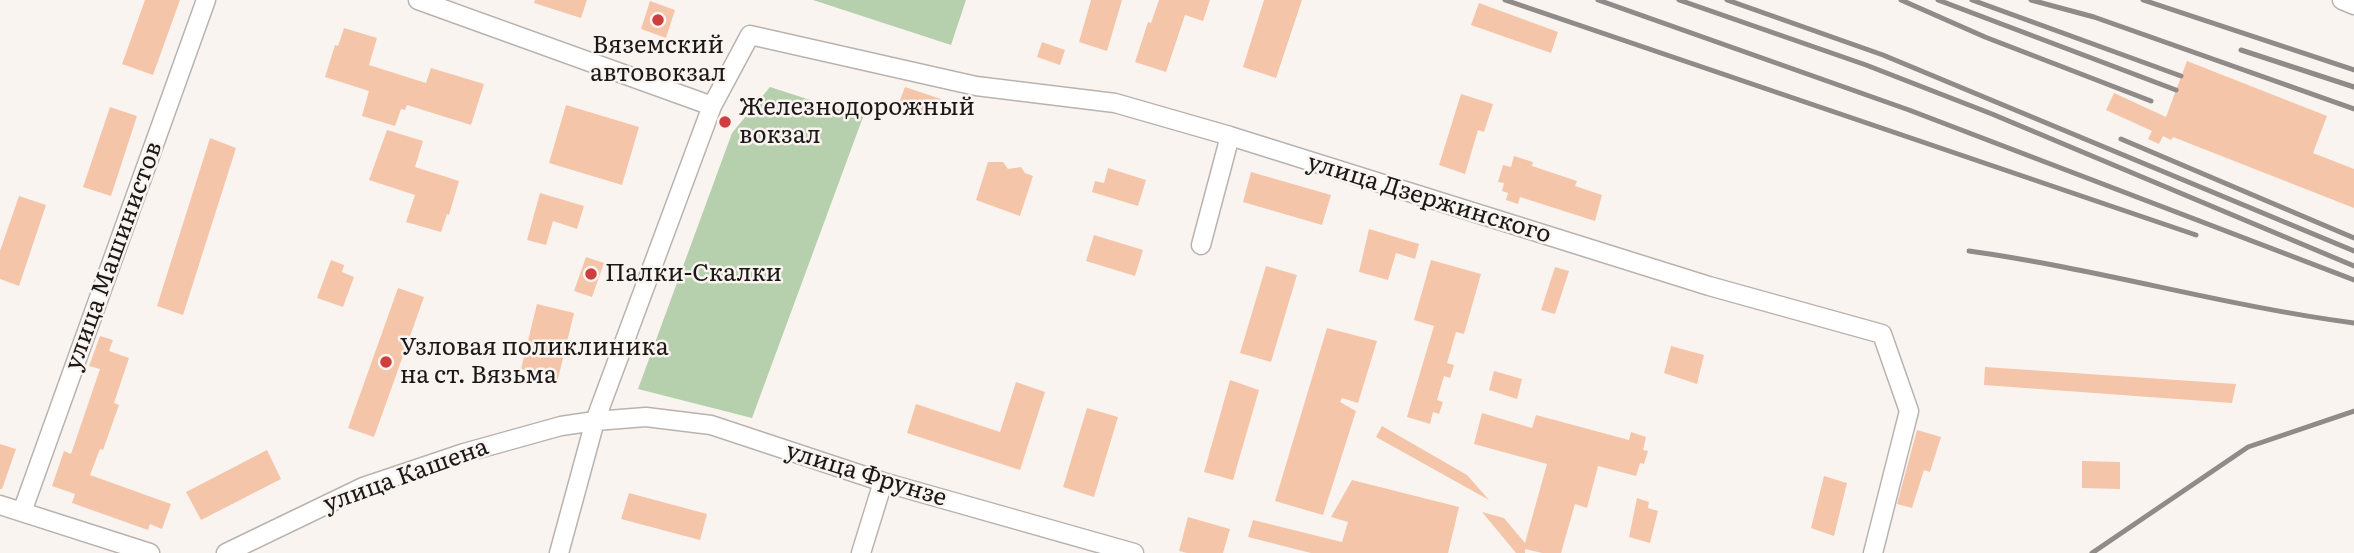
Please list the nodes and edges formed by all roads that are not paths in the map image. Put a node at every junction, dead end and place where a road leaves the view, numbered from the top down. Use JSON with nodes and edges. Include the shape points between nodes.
{"nodes":[{"id":1,"x":205,"y":0,"type":"edge"},
{"id":2,"x":418,"y":0,"type":"edge"},
{"id":3,"x":2342,"y":0,"type":"edge"},
{"id":4,"x":2354,"y":5,"type":"edge"},
{"id":5,"x":712,"y":106,"type":"junction"},
{"id":6,"x":1230,"y":136,"type":"junction"},
{"id":7,"x":1201,"y":245,"type":"dead end"},
{"id":8,"x":595,"y":421,"type":"junction"},
{"id":9,"x":883,"y":482,"type":"junction"},
{"id":10,"x":0,"y":505,"type":"edge"},
{"id":11,"x":22,"y":512,"type":"junction"},
{"id":12,"x":150,"y":553,"type":"edge"},
{"id":13,"x":226,"y":553,"type":"edge"},
{"id":14,"x":559,"y":553,"type":"edge"},
{"id":15,"x":860,"y":553,"type":"edge"},
{"id":16,"x":1134,"y":553,"type":"edge"},
{"id":17,"x":1873,"y":553,"type":"edge"}],
"edges":[{"from":1,"to":11,"type":"street","name":"улица Машинистов"},
{"from":2,"to":5,"type":"street"},
{"from":3,"to":4,"type":"street"},
{"from":5,"to":6,"type":"street","name":"улица Дзержинского","via":[[750,35],[976,86],[1115,103]]},
{"from":5,"to":8,"type":"street"},
{"from":6,"to":7,"type":"street"},
{"from":6,"to":17,"type":"street","name":"улица Дзержинского","via":[[1695,282],[1882,334],[1909,411]]},
{"from":8,"to":9,"type":"street","name":"улица Фрунзе","via":[[646,417],[711,425]]},
{"from":8,"to":13,"type":"street","name":"улица Кашена","via":[[464,453],[363,487]]},
{"from":8,"to":14,"type":"street"},
{"from":9,"to":15,"type":"street"},
{"from":9,"to":16,"type":"street","name":"улица Фрунзе"},
{"from":10,"to":11,"type":"street"},
{"from":11,"to":12,"type":"street"}]}
